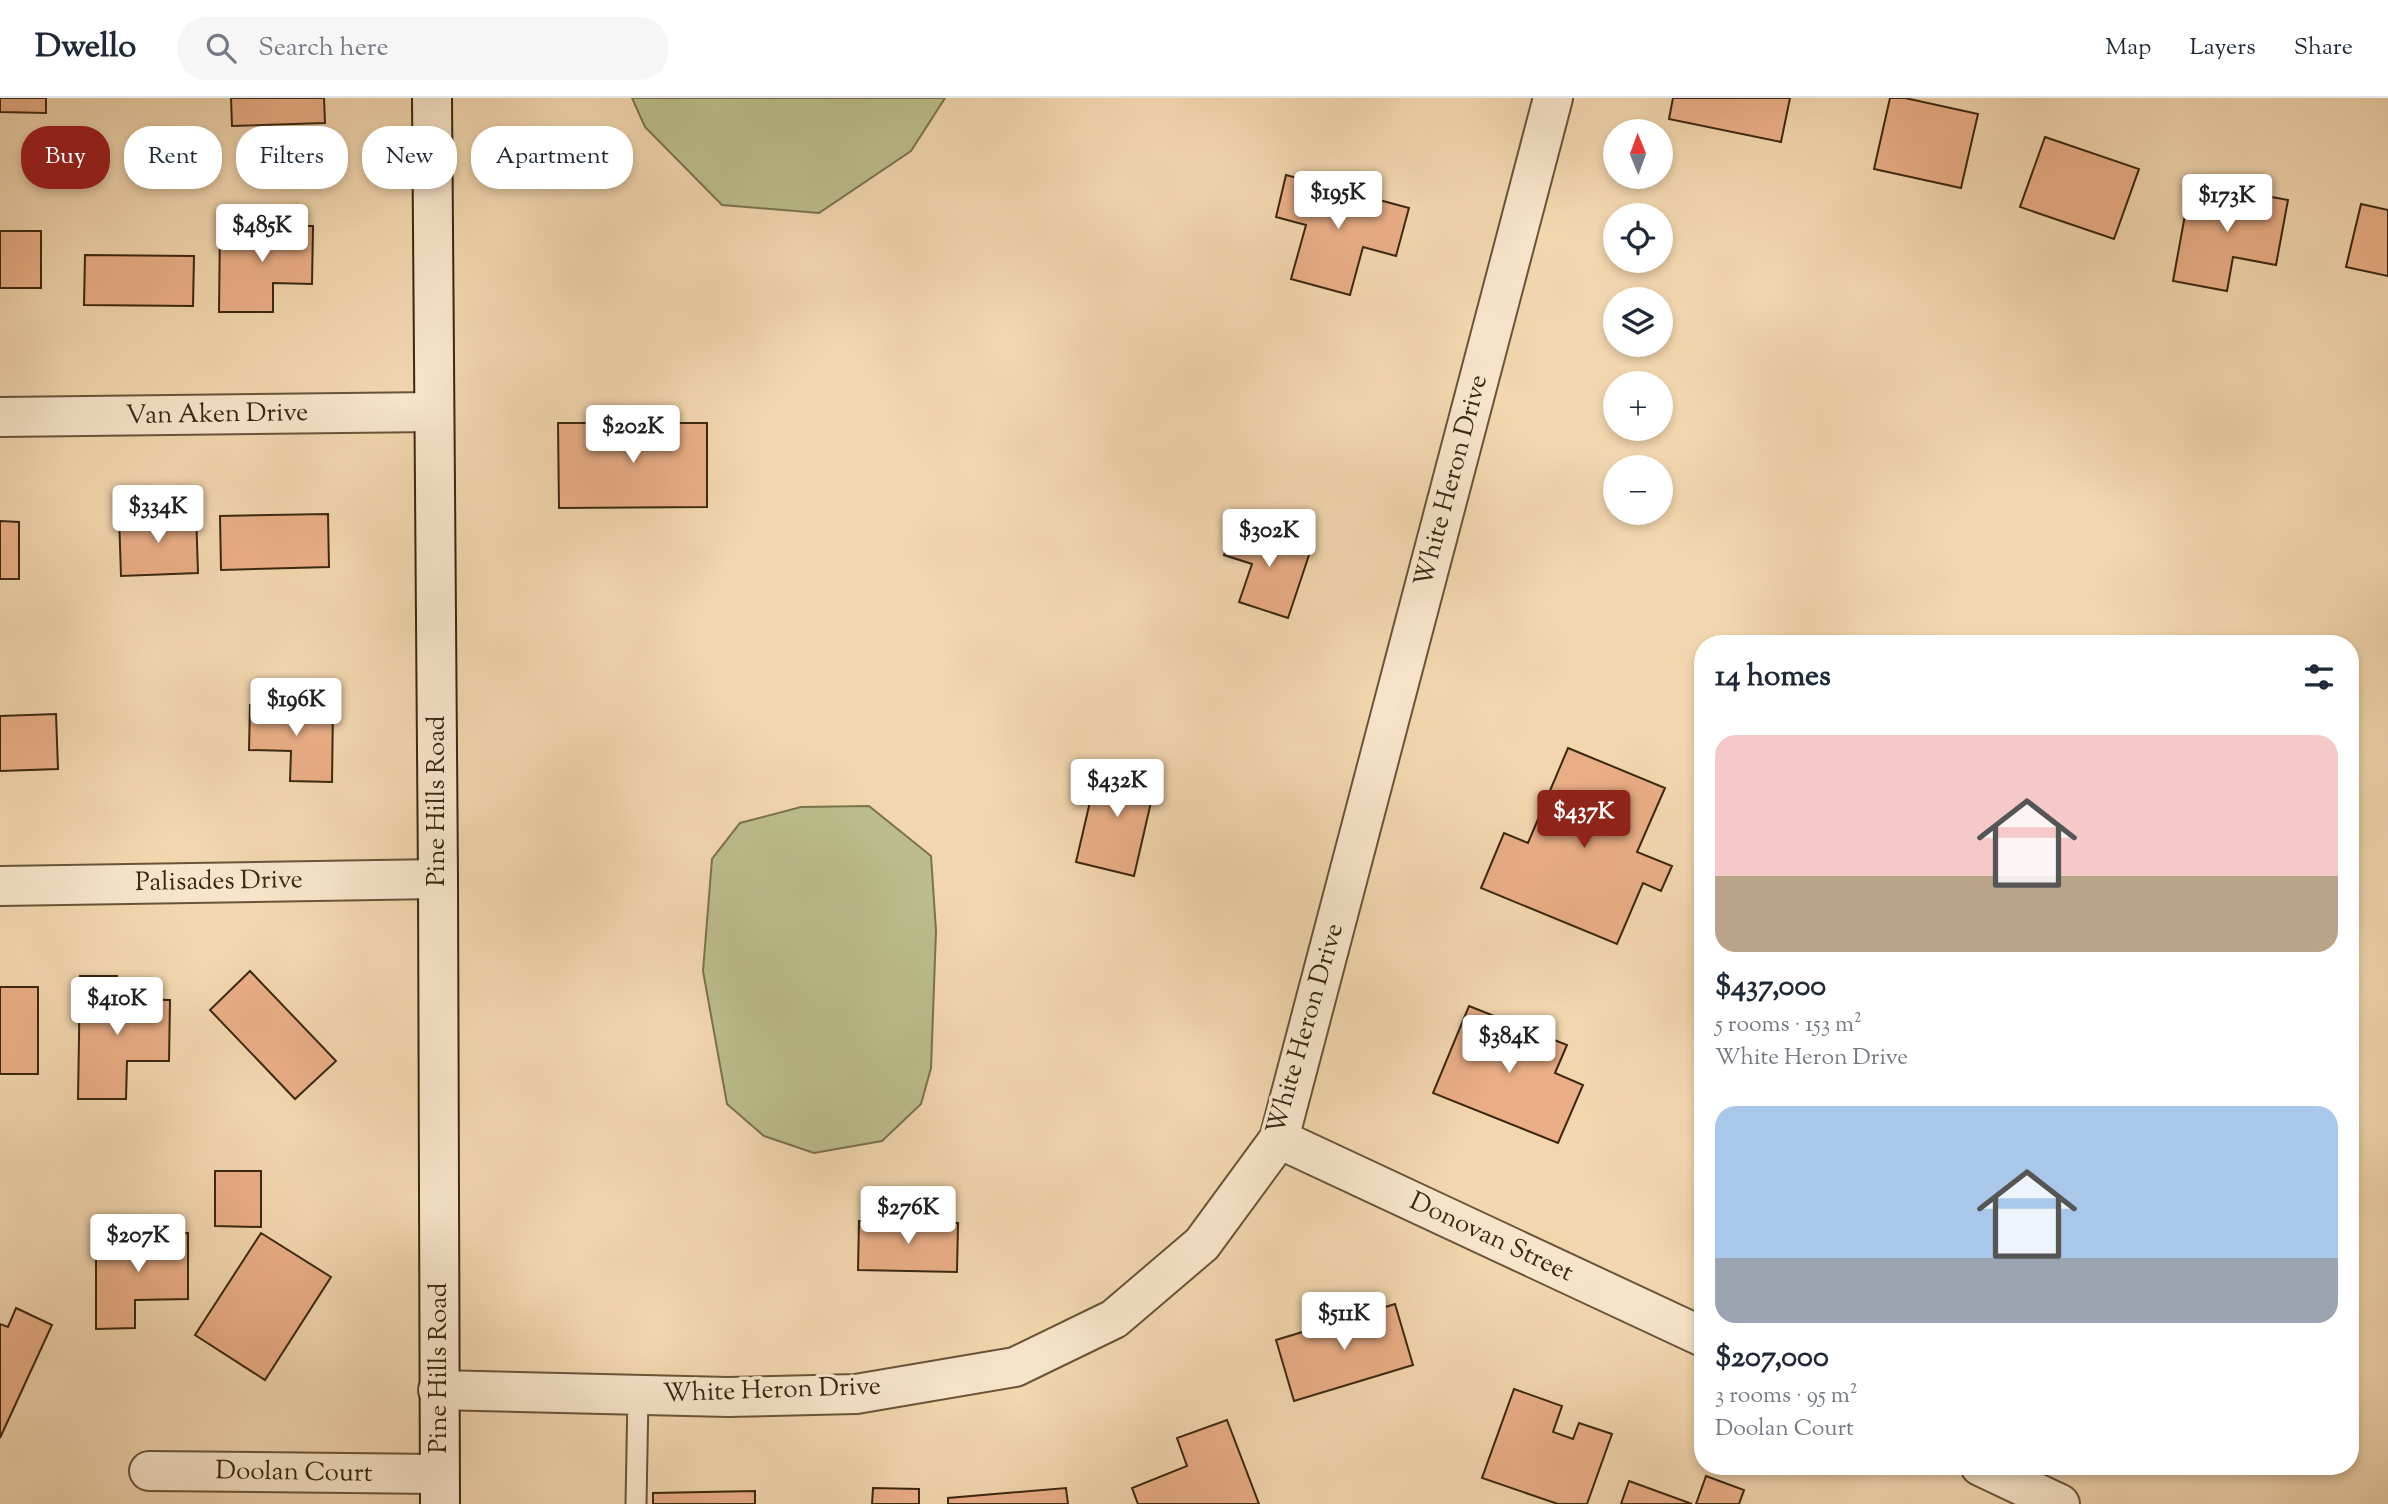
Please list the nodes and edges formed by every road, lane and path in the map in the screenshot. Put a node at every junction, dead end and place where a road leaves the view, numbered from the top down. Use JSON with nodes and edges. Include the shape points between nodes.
{"nodes":[{"id":1,"x":432,"y":98,"type":"edge"},
{"id":2,"x":1553,"y":98,"type":"edge"},
{"id":3,"x":434,"y":412,"type":"junction"},
{"id":4,"x":0,"y":417,"type":"edge"},
{"id":5,"x":438,"y":878,"type":"junction"},
{"id":6,"x":0,"y":886,"type":"edge"},
{"id":7,"x":1279,"y":1139,"type":"junction"},
{"id":8,"x":1694,"y":1333,"type":"edge"},
{"id":9,"x":439,"y":1391,"type":"junction"},
{"id":10,"x":638,"y":1395,"type":"junction"},
{"id":11,"x":149,"y":1471,"type":"dead end"},
{"id":12,"x":1996,"y":1483,"type":"edge"},
{"id":13,"x":440,"y":1489,"type":"edge"},
{"id":14,"x":636,"y":1504,"type":"edge"},
{"id":15,"x":2060,"y":1504,"type":"edge"}],
"edges":[{"from":1,"to":3,"type":"street","name":"Pine Hills Road"},
{"from":2,"to":7,"type":"street","name":"White Heron Drive"},
{"from":3,"to":4,"type":"street","name":"Van Aken Drive"},
{"from":3,"to":5,"type":"street","name":"Pine Hills Road"},
{"from":5,"to":6,"type":"street","name":"Palisades Drive"},
{"from":5,"to":9,"type":"street","name":"Pine Hills Road"},
{"from":7,"to":8,"type":"street","name":"Donovan Street"},
{"from":7,"to":10,"type":"street","name":"White Heron Drive","via":[[1202,1244],[1114,1319],[1015,1367],[856,1394]]},
{"from":9,"to":10,"type":"street","name":"White Heron Drive"},
{"from":9,"to":13,"type":"street","name":"Pine Hills Road"},
{"from":10,"to":14,"type":"lane"},
{"from":11,"to":13,"type":"street","name":"Doolan Court"},
{"from":12,"to":15,"type":"street"}]}
